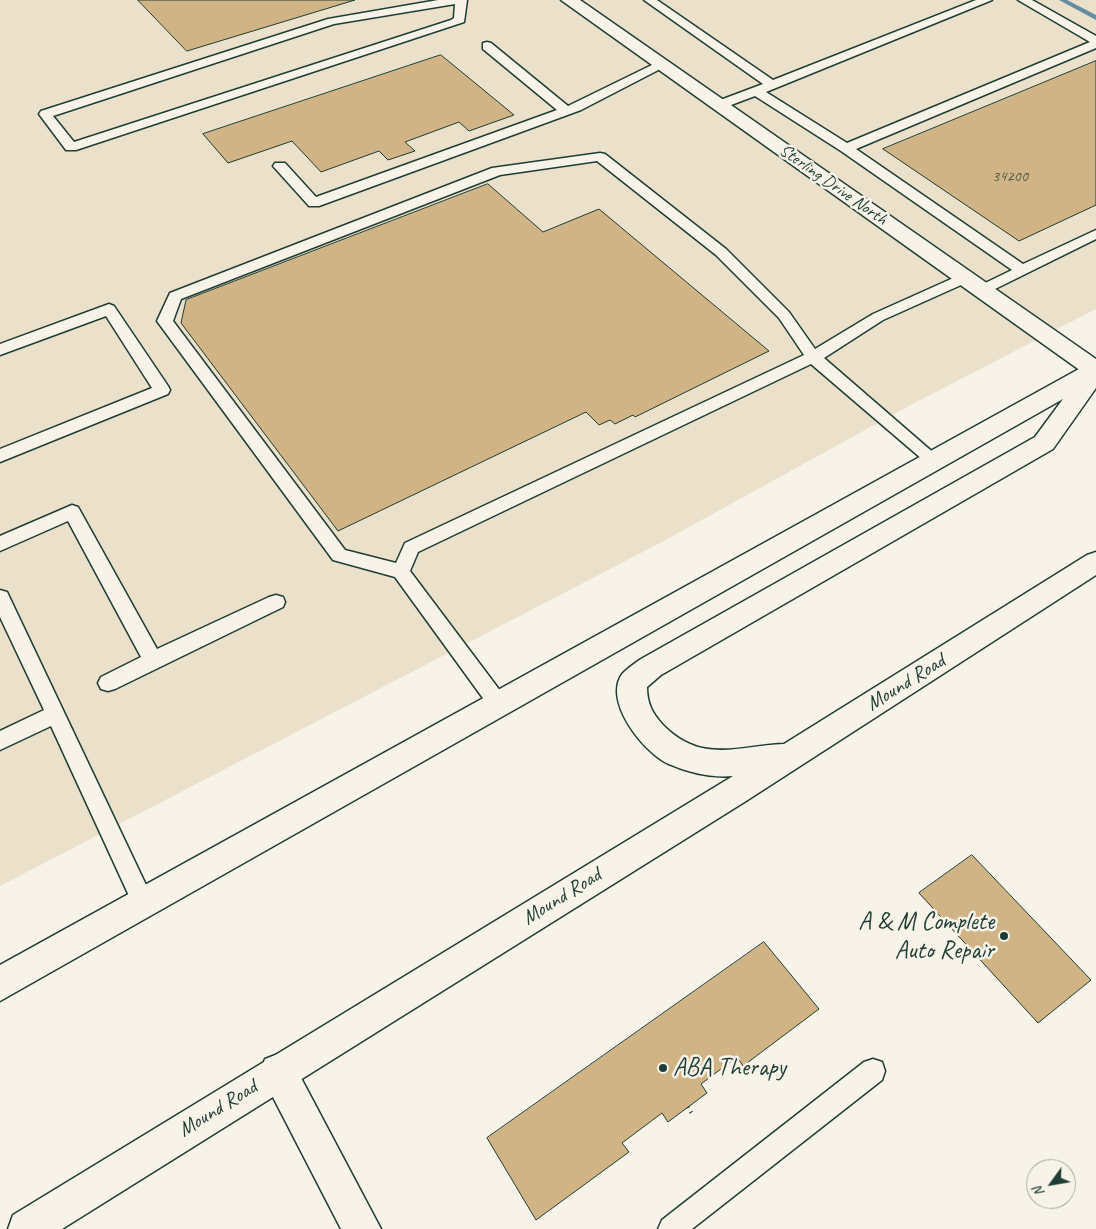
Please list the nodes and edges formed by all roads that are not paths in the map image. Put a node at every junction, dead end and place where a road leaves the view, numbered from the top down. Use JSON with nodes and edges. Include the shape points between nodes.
{"nodes":[{"id":1,"x":460,"y":0,"type":"edge"},
{"id":2,"x":569,"y":0,"type":"edge"},
{"id":3,"x":650,"y":0,"type":"edge"},
{"id":4,"x":986,"y":0,"type":"edge"},
{"id":5,"x":1024,"y":0,"type":"edge"},
{"id":6,"x":1096,"y":42,"type":"edge"},
{"id":7,"x":487,"y":46,"type":"dead end"},
{"id":8,"x":662,"y":65,"type":"junction"},
{"id":9,"x":771,"y":84,"type":"junction"},
{"id":10,"x":756,"y":91,"type":"junction"},
{"id":11,"x":719,"y":105,"type":"junction"},
{"id":12,"x":566,"y":111,"type":"junction"},
{"id":13,"x":846,"y":148,"type":"junction"},
{"id":14,"x":280,"y":166,"type":"dead end"},
{"id":15,"x":1096,"y":234,"type":"edge"},
{"id":16,"x":1022,"y":270,"type":"junction"},
{"id":17,"x":965,"y":278,"type":"junction"},
{"id":18,"x":982,"y":290,"type":"junction"},
{"id":19,"x":0,"y":350,"type":"edge"},
{"id":20,"x":813,"y":357,"type":"junction"},
{"id":21,"x":1096,"y":370,"type":"edge"},
{"id":22,"x":0,"y":456,"type":"edge"},
{"id":23,"x":935,"y":461,"type":"junction"},
{"id":24,"x":0,"y":544,"type":"edge"},
{"id":25,"x":1096,"y":562,"type":"edge"},
{"id":26,"x":401,"y":572,"type":"junction"},
{"id":27,"x":0,"y":597,"type":"edge"},
{"id":28,"x":276,"y":602,"type":"dead end"},
{"id":29,"x":154,"y":660,"type":"junction"},
{"id":30,"x":108,"y":683,"type":"dead end"},
{"id":31,"x":500,"y":706,"type":"junction"},
{"id":32,"x":56,"y":714,"type":"junction"},
{"id":33,"x":0,"y":741,"type":"edge"},
{"id":34,"x":790,"y":756,"type":"junction"},
{"id":35,"x":144,"y":904,"type":"junction"},
{"id":36,"x":0,"y":984,"type":"edge"},
{"id":37,"x":873,"y":1071,"type":"dead end"},
{"id":38,"x":278,"y":1072,"type":"junction"},
{"id":39,"x":27,"y":1229,"type":"edge"},
{"id":40,"x":362,"y":1229,"type":"edge"},
{"id":41,"x":671,"y":1229,"type":"edge"}],
"edges":[{"from":1,"to":1,"type":"lane","via":[[332,21],[45,114],[71,147],[455,22],[460,20]]},
{"from":2,"to":8,"type":"main road","name":"Sterling Drive North"},
{"from":3,"to":9,"type":"lane"},
{"from":4,"to":9,"type":"lane"},
{"from":5,"to":6,"type":"lane"},
{"from":6,"to":13,"type":"lane"},
{"from":7,"to":12,"type":"lane"},
{"from":8,"to":11,"type":"main road","name":"Sterling Drive North"},
{"from":8,"to":12,"type":"lane"},
{"from":9,"to":10,"type":"lane"},
{"from":10,"to":11,"type":"lane"},
{"from":10,"to":13,"type":"lane"},
{"from":11,"to":17,"type":"main road","name":"Sterling Drive North"},
{"from":12,"to":14,"type":"lane","via":[[314,203]]},
{"from":13,"to":16,"type":"lane"},
{"from":15,"to":16,"type":"lane"},
{"from":16,"to":18,"type":"lane"},
{"from":17,"to":18,"type":"main road","name":"Sterling Drive North"},
{"from":17,"to":20,"type":"lane","via":[[878,317]]},
{"from":18,"to":21,"type":"main road","name":"Sterling Drive North"},
{"from":19,"to":22,"type":"lane","via":[[109,310],[162,390]]},
{"from":20,"to":23,"type":"lane"},
{"from":20,"to":26,"type":"lane","via":[[411,548]]},
{"from":20,"to":26,"type":"lane","via":[[784,315],[721,252],[600,157],[497,171],[175,296],[165,321],[340,554]]},
{"from":21,"to":23,"type":"main road"},
{"from":21,"to":34,"type":"main road","via":[[1044,443],[650,666],[633,682],[632,702],[643,723],[661,746],[685,759],[713,764]]},
{"from":23,"to":31,"type":"main road"},
{"from":24,"to":29,"type":"lane","via":[[72,512]]},
{"from":25,"to":34,"type":"main road","name":"Mound Road"},
{"from":26,"to":31,"type":"lane"},
{"from":27,"to":32,"type":"lane"},
{"from":28,"to":29,"type":"lane"},
{"from":29,"to":30,"type":"lane"},
{"from":31,"to":35,"type":"main road"},
{"from":32,"to":33,"type":"lane"},
{"from":32,"to":35,"type":"lane"},
{"from":34,"to":38,"type":"main road","name":"Mound Road"},
{"from":35,"to":36,"type":"main road"},
{"from":37,"to":41,"type":"lane"},
{"from":38,"to":39,"type":"main road","name":"Mound Road"},
{"from":38,"to":40,"type":"main road"}]}
